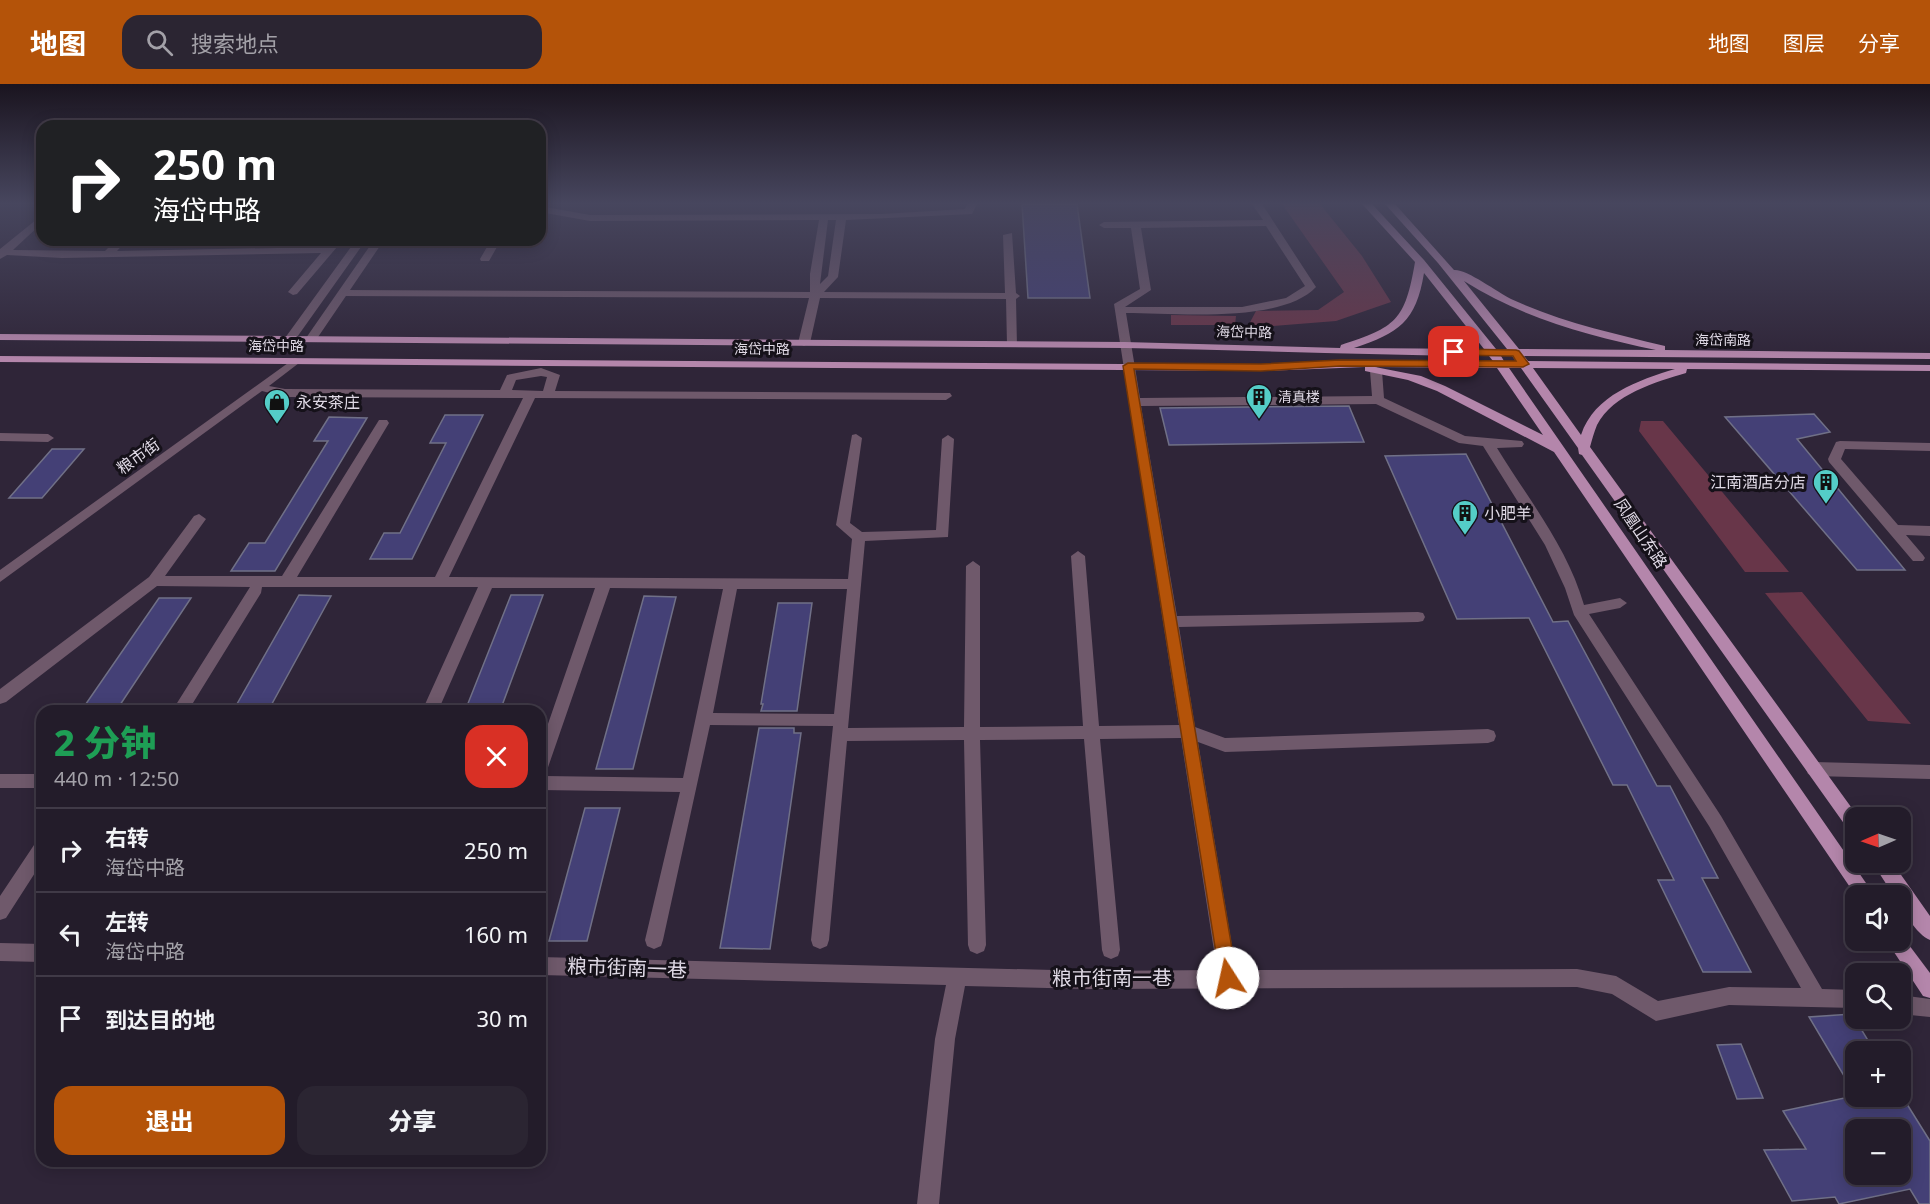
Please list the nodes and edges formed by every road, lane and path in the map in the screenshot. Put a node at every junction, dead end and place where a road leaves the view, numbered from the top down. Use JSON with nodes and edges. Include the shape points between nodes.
{"nodes":[{"id":1,"x":325,"y":256,"type":"edge"},
{"id":2,"x":349,"y":256,"type":"edge"},
{"id":3,"x":368,"y":256,"type":"edge"},
{"id":4,"x":487,"y":256,"type":"edge"},
{"id":5,"x":818,"y":256,"type":"edge"},
{"id":6,"x":836,"y":256,"type":"edge"},
{"id":7,"x":1009,"y":256,"type":"edge"},
{"id":8,"x":1141,"y":256,"type":"edge"},
{"id":9,"x":1291,"y":256,"type":"edge"},
{"id":10,"x":1415,"y":256,"type":"edge"},
{"id":11,"x":1438,"y":256,"type":"edge"},
{"id":12,"x":485,"y":259,"type":"dead end"},
{"id":13,"x":1442,"y":261,"type":"junction"},
{"id":14,"x":1420,"y":262,"type":"junction"},
{"id":15,"x":293,"y":292,"type":"dead end"},
{"id":16,"x":343,"y":293,"type":"junction"},
{"id":17,"x":815,"y":295,"type":"junction"},
{"id":18,"x":1015,"y":296,"type":"dead end"},
{"id":19,"x":1120,"y":310,"type":"junction"},
{"id":20,"x":0,"y":337,"type":"edge"},
{"id":21,"x":291,"y":338,"type":"junction"},
{"id":22,"x":312,"y":338,"type":"junction"},
{"id":23,"x":804,"y":343,"type":"junction"},
{"id":24,"x":1013,"y":345,"type":"junction"},
{"id":25,"x":1125,"y":345,"type":"junction"},
{"id":26,"x":1331,"y":351,"type":"junction"},
{"id":27,"x":1930,"y":356,"type":"edge"},
{"id":28,"x":1496,"y":358,"type":"junction"},
{"id":29,"x":0,"y":359,"type":"edge"},
{"id":30,"x":1520,"y":359,"type":"junction"},
{"id":31,"x":296,"y":361,"type":"junction"},
{"id":32,"x":1696,"y":361,"type":"junction"},
{"id":33,"x":1340,"y":363,"type":"junction"},
{"id":34,"x":1128,"y":366,"type":"junction"},
{"id":35,"x":543,"y":367,"type":"junction"},
{"id":36,"x":1930,"y":368,"type":"edge"},
{"id":37,"x":1376,"y":371,"type":"junction"},
{"id":38,"x":260,"y":387,"type":"junction"},
{"id":39,"x":506,"y":392,"type":"junction"},
{"id":40,"x":531,"y":393,"type":"junction"},
{"id":41,"x":548,"y":393,"type":"junction"},
{"id":42,"x":946,"y":396,"type":"dead end"},
{"id":43,"x":1378,"y":400,"type":"junction"},
{"id":44,"x":1134,"y":402,"type":"junction"},
{"id":45,"x":383,"y":423,"type":"dead end"},
{"id":46,"x":0,"y":437,"type":"edge"},
{"id":47,"x":48,"y":438,"type":"dead end"},
{"id":48,"x":856,"y":438,"type":"dead end"},
{"id":49,"x":948,"y":439,"type":"dead end"},
{"id":50,"x":1487,"y":442,"type":"junction"},
{"id":51,"x":1518,"y":444,"type":"dead end"},
{"id":52,"x":1930,"y":447,"type":"edge"},
{"id":53,"x":1561,"y":451,"type":"junction"},
{"id":54,"x":1584,"y":451,"type":"junction"},
{"id":55,"x":199,"y":519,"type":"dead end"},
{"id":56,"x":1894,"y":530,"type":"junction"},
{"id":57,"x":1930,"y":531,"type":"edge"},
{"id":58,"x":859,"y":537,"type":"junction"},
{"id":59,"x":1078,"y":556,"type":"dead end"},
{"id":60,"x":1918,"y":558,"type":"dead end"},
{"id":61,"x":973,"y":566,"type":"dead end"},
{"id":62,"x":0,"y":577,"type":"edge"},
{"id":63,"x":154,"y":581,"type":"junction"},
{"id":64,"x":286,"y":582,"type":"junction"},
{"id":65,"x":440,"y":583,"type":"junction"},
{"id":66,"x":487,"y":583,"type":"junction"},
{"id":67,"x":604,"y":584,"type":"junction"},
{"id":68,"x":731,"y":584,"type":"junction"},
{"id":69,"x":856,"y":584,"type":"junction"},
{"id":70,"x":256,"y":588,"type":"dead end"},
{"id":71,"x":1620,"y":603,"type":"dead end"},
{"id":72,"x":1579,"y":611,"type":"junction"},
{"id":73,"x":1418,"y":617,"type":"dead end"},
{"id":74,"x":1170,"y":622,"type":"junction"},
{"id":75,"x":0,"y":698,"type":"edge"},
{"id":76,"x":184,"y":705,"type":"edge"},
{"id":77,"x":433,"y":705,"type":"edge"},
{"id":78,"x":703,"y":719,"type":"junction"},
{"id":79,"x":841,"y":728,"type":"junction"},
{"id":80,"x":1187,"y":731,"type":"junction"},
{"id":81,"x":1091,"y":732,"type":"junction"},
{"id":82,"x":972,"y":734,"type":"junction"},
{"id":83,"x":1488,"y":736,"type":"dead end"},
{"id":84,"x":546,"y":753,"type":"edge"},
{"id":85,"x":1814,"y":769,"type":"junction"},
{"id":86,"x":1930,"y":772,"type":"edge"},
{"id":87,"x":0,"y":781,"type":"edge"},
{"id":88,"x":36,"y":781,"type":"edge"},
{"id":89,"x":546,"y":783,"type":"edge"},
{"id":90,"x":690,"y":785,"type":"junction"},
{"id":91,"x":1845,"y":812,"type":"edge"},
{"id":92,"x":36,"y":856,"type":"edge"},
{"id":93,"x":1889,"y":873,"type":"edge"},
{"id":94,"x":1858,"y":885,"type":"edge"},
{"id":95,"x":0,"y":912,"type":"edge"},
{"id":96,"x":1930,"y":932,"type":"edge"},
{"id":97,"x":654,"y":939,"type":"dead end"},
{"id":98,"x":820,"y":939,"type":"dead end"},
{"id":99,"x":977,"y":945,"type":"dead end"},
{"id":100,"x":1111,"y":950,"type":"dead end"},
{"id":101,"x":1904,"y":951,"type":"edge"},
{"id":102,"x":0,"y":952,"type":"edge"},
{"id":103,"x":36,"y":953,"type":"edge"},
{"id":104,"x":546,"y":966,"type":"edge"},
{"id":105,"x":958,"y":975,"type":"junction"},
{"id":106,"x":1228,"y":978,"type":"junction"},
{"id":107,"x":1930,"y":989,"type":"edge"},
{"id":108,"x":1816,"y":997,"type":"junction"},
{"id":109,"x":1845,"y":998,"type":"edge"},
{"id":110,"x":1911,"y":1005,"type":"edge"},
{"id":111,"x":1930,"y":1008,"type":"edge"},
{"id":112,"x":927,"y":1204,"type":"edge"}],
"edges":[{"from":1,"to":15,"type":"street"},
{"from":2,"to":21,"type":"street"},
{"from":3,"to":16,"type":"street"},
{"from":4,"to":12,"type":"street"},
{"from":5,"to":17,"type":"street"},
{"from":6,"to":17,"type":"street","via":[[833,277]]},
{"from":7,"to":24,"type":"street"},
{"from":8,"to":19,"type":"street","via":[[1146,290],[1119,304]]},
{"from":9,"to":19,"type":"street","via":[[1311,287],[1289,301],[1242,310]]},
{"from":10,"to":14,"type":"main road","name":"凤凰山东路"},
{"from":11,"to":13,"type":"main road","name":"凤凰山东路"},
{"from":13,"to":30,"type":"main road","name":"凤凰山东路"},
{"from":13,"to":32,"type":"main road","via":[[1482,289],[1540,316]]},
{"from":14,"to":26,"type":"main road","via":[[1416,298],[1401,323],[1381,336]]},
{"from":14,"to":28,"type":"main road","name":"凤凰山东路"},
{"from":16,"to":17,"type":"street"},
{"from":16,"to":22,"type":"street"},
{"from":17,"to":18,"type":"street"},
{"from":17,"to":23,"type":"street"},
{"from":19,"to":25,"type":"street"},
{"from":20,"to":21,"type":"main road","name":"海岱中路"},
{"from":21,"to":22,"type":"main road","name":"海岱中路"},
{"from":22,"to":23,"type":"main road","name":"海岱中路"},
{"from":23,"to":24,"type":"main road","name":"海岱中路"},
{"from":24,"to":25,"type":"main road","name":"海岱中路"},
{"from":25,"to":26,"type":"main road","name":"海岱中路"},
{"from":25,"to":34,"type":"street"},
{"from":26,"to":28,"type":"main road","name":"海岱中路"},
{"from":27,"to":32,"type":"main road","name":"海岱南路"},
{"from":28,"to":30,"type":"main road","name":"海岱中路"},
{"from":28,"to":33,"type":"main road","name":"海岱中路"},
{"from":28,"to":53,"type":"main road","name":"凤凰山东路"},
{"from":29,"to":31,"type":"main road","name":"海岱中路"},
{"from":30,"to":32,"type":"main road","name":"海岱南路"},
{"from":30,"to":54,"type":"main road","name":"凤凰山东路"},
{"from":31,"to":35,"type":"main road","name":"海岱中路"},
{"from":31,"to":38,"type":"street","name":"粮市街"},
{"from":32,"to":36,"type":"main road","name":"海岱南路"},
{"from":32,"to":54,"type":"main road","via":[[1619,397],[1592,424]]},
{"from":33,"to":34,"type":"main road","name":"海岱中路","via":[[1261,368]]},
{"from":33,"to":37,"type":"main road"},
{"from":34,"to":35,"type":"main road","name":"海岱中路"},
{"from":34,"to":44,"type":"street"},
{"from":35,"to":39,"type":"street","via":[[510,377]]},
{"from":35,"to":41,"type":"street","via":[[554,375]]},
{"from":37,"to":43,"type":"street"},
{"from":37,"to":53,"type":"main road","via":[[1449,392]]},
{"from":38,"to":39,"type":"street","via":[[285,393]]},
{"from":38,"to":62,"type":"street","name":"粮市街"},
{"from":39,"to":40,"type":"street"},
{"from":40,"to":41,"type":"street"},
{"from":40,"to":65,"type":"street"},
{"from":41,"to":42,"type":"street"},
{"from":43,"to":44,"type":"street"},
{"from":43,"to":50,"type":"street","via":[[1463,440]]},
{"from":44,"to":74,"type":"street"},
{"from":45,"to":64,"type":"street"},
{"from":46,"to":47,"type":"street"},
{"from":48,"to":58,"type":"street","via":[[843,525]]},
{"from":49,"to":58,"type":"street","via":[[943,534]]},
{"from":50,"to":51,"type":"street"},
{"from":50,"to":72,"type":"street","via":[[1561,559]]},
{"from":52,"to":56,"type":"street","via":[[1840,446],[1834,459]]},
{"from":53,"to":94,"type":"main road","name":"凤凰山东路"},
{"from":54,"to":85,"type":"main road","name":"凤凰山东路"},
{"from":55,"to":63,"type":"street"},
{"from":56,"to":57,"type":"street"},
{"from":56,"to":60,"type":"street"},
{"from":58,"to":69,"type":"street"},
{"from":59,"to":81,"type":"street"},
{"from":61,"to":82,"type":"street"},
{"from":63,"to":64,"type":"street"},
{"from":63,"to":75,"type":"street"},
{"from":64,"to":65,"type":"street"},
{"from":65,"to":66,"type":"street"},
{"from":66,"to":67,"type":"street"},
{"from":66,"to":77,"type":"street"},
{"from":67,"to":68,"type":"street"},
{"from":67,"to":84,"type":"street"},
{"from":68,"to":69,"type":"street"},
{"from":68,"to":78,"type":"street"},
{"from":69,"to":79,"type":"street"},
{"from":70,"to":76,"type":"street"},
{"from":71,"to":72,"type":"street"},
{"from":72,"to":108,"type":"street","via":[[1715,821]]},
{"from":73,"to":74,"type":"street"},
{"from":74,"to":80,"type":"street"},
{"from":78,"to":79,"type":"street"},
{"from":78,"to":90,"type":"street"},
{"from":79,"to":82,"type":"street"},
{"from":79,"to":98,"type":"street"},
{"from":80,"to":81,"type":"street"},
{"from":80,"to":83,"type":"street","via":[[1225,745]]},
{"from":80,"to":106,"type":"street"},
{"from":81,"to":82,"type":"street"},
{"from":81,"to":100,"type":"street"},
{"from":82,"to":99,"type":"street"},
{"from":85,"to":86,"type":"street"},
{"from":85,"to":91,"type":"main road","name":"凤凰山东路"},
{"from":87,"to":88,"type":"street"},
{"from":89,"to":90,"type":"street"},
{"from":90,"to":97,"type":"street"},
{"from":92,"to":95,"type":"street"},
{"from":93,"to":96,"type":"main road"},
{"from":101,"to":107,"type":"main road"},
{"from":102,"to":103,"type":"street"},
{"from":104,"to":105,"type":"street","name":"粮市街南一巷"},
{"from":105,"to":106,"type":"street","name":"粮市街南一巷","via":[[1090,980]]},
{"from":105,"to":112,"type":"street","via":[[945,1039]]},
{"from":106,"to":108,"type":"street","name":"粮市街南一巷","via":[[1577,978],[1616,986],[1656,1011],[1730,996]]},
{"from":108,"to":109,"type":"street","name":"粮市街南一巷"},
{"from":110,"to":111,"type":"street"}]}
